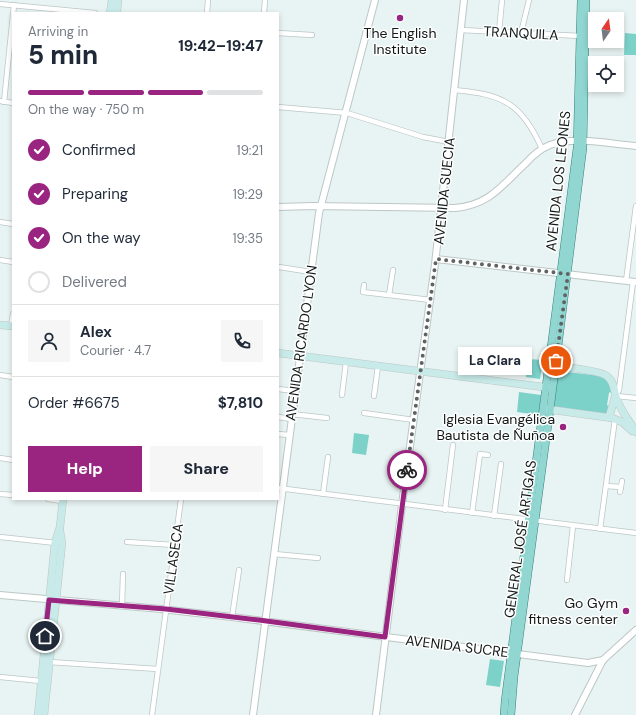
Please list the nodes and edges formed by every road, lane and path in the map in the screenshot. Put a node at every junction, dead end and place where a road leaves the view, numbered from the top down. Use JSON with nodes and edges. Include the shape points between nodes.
{"nodes":[{"id":1,"x":112,"y":0,"type":"edge"},
{"id":2,"x":118,"y":0,"type":"edge"},
{"id":3,"x":208,"y":0,"type":"edge"},
{"id":4,"x":266,"y":0,"type":"edge"},
{"id":5,"x":375,"y":0,"type":"edge"},
{"id":6,"x":464,"y":0,"type":"edge"},
{"id":7,"x":502,"y":0,"type":"edge"},
{"id":8,"x":529,"y":0,"type":"edge"},
{"id":9,"x":581,"y":0,"type":"edge"},
{"id":10,"x":586,"y":0,"type":"edge"},
{"id":11,"x":0,"y":4,"type":"edge"},
{"id":12,"x":14,"y":5,"type":"junction"},
{"id":13,"x":13,"y":12,"type":"edge"},
{"id":14,"x":85,"y":12,"type":"edge"},
{"id":15,"x":110,"y":12,"type":"edge"},
{"id":16,"x":116,"y":12,"type":"edge"},
{"id":17,"x":207,"y":12,"type":"edge"},
{"id":18,"x":264,"y":12,"type":"edge"},
{"id":19,"x":12,"y":21,"type":"edge"},
{"id":20,"x":461,"y":30,"type":"junction"},
{"id":21,"x":499,"y":32,"type":"junction"},
{"id":22,"x":279,"y":33,"type":"edge"},
{"id":23,"x":521,"y":33,"type":"junction"},
{"id":24,"x":312,"y":35,"type":"dead end"},
{"id":25,"x":580,"y":36,"type":"junction"},
{"id":26,"x":454,"y":90,"type":"junction"},
{"id":27,"x":2,"y":102,"type":"edge"},
{"id":28,"x":12,"y":103,"type":"edge"},
{"id":29,"x":279,"y":107,"type":"edge"},
{"id":30,"x":345,"y":113,"type":"junction"},
{"id":31,"x":581,"y":141,"type":"junction"},
{"id":32,"x":449,"y":142,"type":"junction"},
{"id":33,"x":636,"y":146,"type":"edge"},
{"id":34,"x":542,"y":149,"type":"junction"},
{"id":35,"x":320,"y":206,"type":"junction"},
{"id":36,"x":636,"y":206,"type":"edge"},
{"id":37,"x":279,"y":207,"type":"edge"},
{"id":38,"x":442,"y":208,"type":"junction"},
{"id":39,"x":0,"y":222,"type":"edge"},
{"id":40,"x":12,"y":224,"type":"edge"},
{"id":41,"x":436,"y":259,"type":"junction"},
{"id":42,"x":0,"y":260,"type":"edge"},
{"id":43,"x":12,"y":262,"type":"edge"},
{"id":44,"x":279,"y":267,"type":"edge"},
{"id":45,"x":393,"y":270,"type":"dead end"},
{"id":46,"x":311,"y":272,"type":"junction"},
{"id":47,"x":564,"y":274,"type":"junction"},
{"id":48,"x":626,"y":281,"type":"junction"},
{"id":49,"x":635,"y":282,"type":"edge"},
{"id":50,"x":364,"y":285,"type":"dead end"},
{"id":51,"x":389,"y":295,"type":"junction"},
{"id":52,"x":431,"y":300,"type":"junction"},
{"id":53,"x":0,"y":325,"type":"edge"},
{"id":54,"x":12,"y":326,"type":"edge"},
{"id":55,"x":279,"y":353,"type":"edge"},
{"id":56,"x":299,"y":356,"type":"junction"},
{"id":57,"x":346,"y":362,"type":"junction"},
{"id":58,"x":378,"y":366,"type":"junction"},
{"id":59,"x":552,"y":366,"type":"junction"},
{"id":60,"x":421,"y":371,"type":"junction"},
{"id":61,"x":0,"y":375,"type":"edge"},
{"id":62,"x":12,"y":377,"type":"edge"},
{"id":63,"x":550,"y":388,"type":"junction"},
{"id":64,"x":279,"y":389,"type":"edge"},
{"id":65,"x":295,"y":391,"type":"junction"},
{"id":66,"x":342,"y":395,"type":"dead end"},
{"id":67,"x":374,"y":396,"type":"dead end"},
{"id":68,"x":616,"y":396,"type":"junction"},
{"id":69,"x":636,"y":398,"type":"edge"},
{"id":70,"x":547,"y":409,"type":"junction"},
{"id":71,"x":364,"y":413,"type":"dead end"},
{"id":72,"x":292,"y":416,"type":"junction"},
{"id":73,"x":279,"y":417,"type":"edge"},
{"id":74,"x":327,"y":418,"type":"dead end"},
{"id":75,"x":612,"y":418,"type":"junction"},
{"id":76,"x":414,"y":420,"type":"junction"},
{"id":77,"x":636,"y":433,"type":"edge"},
{"id":78,"x":279,"y":434,"type":"edge"},
{"id":79,"x":289,"y":435,"type":"junction"},
{"id":80,"x":453,"y":445,"type":"dead end"},
{"id":81,"x":488,"y":455,"type":"dead end"},
{"id":82,"x":328,"y":457,"type":"dead end"},
{"id":83,"x":0,"y":458,"type":"edge"},
{"id":84,"x":12,"y":460,"type":"edge"},
{"id":85,"x":501,"y":464,"type":"dead end"},
{"id":86,"x":622,"y":481,"type":"dead end"},
{"id":87,"x":606,"y":486,"type":"junction"},
{"id":88,"x":280,"y":489,"type":"edge"},
{"id":89,"x":0,"y":494,"type":"edge"},
{"id":90,"x":323,"y":494,"type":"junction"},
{"id":91,"x":12,"y":495,"type":"edge"},
{"id":92,"x":63,"y":500,"type":"edge"},
{"id":93,"x":181,"y":500,"type":"edge"},
{"id":94,"x":279,"y":500,"type":"edge"},
{"id":95,"x":279,"y":500,"type":"edge"},
{"id":96,"x":402,"y":504,"type":"junction"},
{"id":97,"x":445,"y":510,"type":"junction"},
{"id":98,"x":472,"y":513,"type":"junction"},
{"id":99,"x":494,"y":516,"type":"junction"},
{"id":100,"x":532,"y":520,"type":"junction"},
{"id":101,"x":573,"y":526,"type":"junction"},
{"id":102,"x":600,"y":529,"type":"junction"},
{"id":103,"x":636,"y":533,"type":"edge"},
{"id":104,"x":0,"y":537,"type":"edge"},
{"id":105,"x":127,"y":542,"type":"dead end"},
{"id":106,"x":59,"y":543,"type":"junction"},
{"id":107,"x":175,"y":545,"type":"junction"},
{"id":108,"x":274,"y":554,"type":"junction"},
{"id":109,"x":318,"y":558,"type":"dead end"},
{"id":110,"x":239,"y":570,"type":"dead end"},
{"id":111,"x":123,"y":574,"type":"dead end"},
{"id":112,"x":567,"y":580,"type":"dead end"},
{"id":113,"x":0,"y":595,"type":"edge"},
{"id":114,"x":52,"y":600,"type":"junction"},
{"id":115,"x":122,"y":606,"type":"junction"},
{"id":116,"x":166,"y":609,"type":"junction"},
{"id":117,"x":232,"y":616,"type":"junction"},
{"id":118,"x":265,"y":621,"type":"junction"},
{"id":119,"x":636,"y":630,"type":"edge"},
{"id":120,"x":385,"y":637,"type":"junction"},
{"id":121,"x":514,"y":653,"type":"junction"},
{"id":122,"x":603,"y":660,"type":"junction"},
{"id":123,"x":49,"y":662,"type":"junction"},
{"id":124,"x":588,"y":663,"type":"junction"},
{"id":125,"x":158,"y":669,"type":"junction"},
{"id":126,"x":596,"y":673,"type":"junction"},
{"id":127,"x":0,"y":677,"type":"edge"},
{"id":128,"x":41,"y":681,"type":"junction"},
{"id":129,"x":38,"y":715,"type":"edge"},
{"id":130,"x":44,"y":715,"type":"edge"},
{"id":131,"x":152,"y":715,"type":"edge"},
{"id":132,"x":253,"y":715,"type":"edge"},
{"id":133,"x":376,"y":715,"type":"edge"},
{"id":134,"x":504,"y":715,"type":"edge"},
{"id":135,"x":511,"y":715,"type":"edge"},
{"id":136,"x":575,"y":715,"type":"edge"}],
"edges":[{"from":1,"to":15,"type":"main road"},
{"from":2,"to":16,"type":"main road"},
{"from":3,"to":17,"type":"street"},
{"from":4,"to":18,"type":"street"},
{"from":5,"to":30,"type":"street","name":"AVENIDA RICARDO LYON"},
{"from":6,"to":20,"type":"street","name":"AVENIDA SUECIA"},
{"from":7,"to":21,"type":"street"},
{"from":8,"to":23,"type":"street"},
{"from":9,"to":25,"type":"main road","name":"AVENIDA LOS LEONES"},
{"from":10,"to":31,"type":"main road","name":"AVENIDA LOS LEONES"},
{"from":11,"to":12,"type":"street"},
{"from":12,"to":13,"type":"street"},
{"from":12,"to":14,"type":"street"},
{"from":19,"to":27,"type":"street"},
{"from":20,"to":21,"type":"street","name":"TRANQUILA"},
{"from":20,"to":26,"type":"street","name":"AVENIDA SUECIA"},
{"from":21,"to":23,"type":"street","name":"TRANQUILA"},
{"from":22,"to":24,"type":"street"},
{"from":23,"to":25,"type":"street","name":"TRANQUILA"},
{"from":25,"to":31,"type":"main road","name":"AVENIDA LOS LEONES"},
{"from":26,"to":32,"type":"street","name":"AVENIDA SUECIA"},
{"from":26,"to":34,"type":"street","via":[[486,93],[504,100],[528,122]]},
{"from":27,"to":28,"type":"street"},
{"from":29,"to":30,"type":"street"},
{"from":30,"to":32,"type":"street","via":[[423,137]]},
{"from":30,"to":35,"type":"street","name":"AVENIDA RICARDO LYON"},
{"from":31,"to":33,"type":"street"},
{"from":31,"to":34,"type":"street","via":[[559,142]]},
{"from":31,"to":47,"type":"main road","name":"AVENIDA LOS LEONES"},
{"from":32,"to":38,"type":"street","name":"AVENIDA SUECIA"},
{"from":34,"to":38,"type":"street","via":[[495,193],[465,207]]},
{"from":35,"to":37,"type":"street"},
{"from":35,"to":38,"type":"street"},
{"from":35,"to":46,"type":"street","name":"AVENIDA RICARDO LYON"},
{"from":36,"to":48,"type":"street"},
{"from":38,"to":41,"type":"street","name":"AVENIDA SUECIA"},
{"from":39,"to":40,"type":"street"},
{"from":41,"to":47,"type":"street"},
{"from":41,"to":52,"type":"street","name":"AVENIDA SUECIA"},
{"from":42,"to":43,"type":"street"},
{"from":44,"to":46,"type":"street"},
{"from":45,"to":51,"type":"street"},
{"from":46,"to":56,"type":"street","name":"AVENIDA RICARDO LYON"},
{"from":47,"to":48,"type":"street"},
{"from":47,"to":59,"type":"main road","name":"AVENIDA LOS LEONES"},
{"from":48,"to":49,"type":"street"},
{"from":49,"to":68,"type":"street"},
{"from":50,"to":51,"type":"street","via":[[363,292]]},
{"from":51,"to":52,"type":"street"},
{"from":52,"to":60,"type":"street","name":"AVENIDA SUECIA"},
{"from":53,"to":54,"type":"main road"},
{"from":55,"to":56,"type":"main road"},
{"from":56,"to":57,"type":"main road"},
{"from":56,"to":65,"type":"street","name":"AVENIDA RICARDO LYON"},
{"from":57,"to":58,"type":"main road"},
{"from":57,"to":66,"type":"street"},
{"from":58,"to":60,"type":"main road"},
{"from":58,"to":67,"type":"street"},
{"from":59,"to":63,"type":"main road","name":"GENERAL JOSÉ ARTIGAS"},
{"from":59,"to":68,"type":"main road","via":[[607,375],[613,383]]},
{"from":60,"to":63,"type":"main road"},
{"from":60,"to":76,"type":"street","name":"AVENIDA SUECIA"},
{"from":61,"to":62,"type":"street"},
{"from":63,"to":70,"type":"main road","name":"GENERAL JOSÉ ARTIGAS"},
{"from":64,"to":65,"type":"street"},
{"from":65,"to":72,"type":"street","name":"AVENIDA RICARDO LYON"},
{"from":68,"to":69,"type":"street"},
{"from":68,"to":75,"type":"main road","via":[[610,414]]},
{"from":68,"to":77,"type":"main road"},
{"from":70,"to":75,"type":"main road"},
{"from":70,"to":100,"type":"main road","name":"GENERAL JOSÉ ARTIGAS"},
{"from":71,"to":76,"type":"street"},
{"from":72,"to":73,"type":"street"},
{"from":72,"to":74,"type":"street"},
{"from":72,"to":79,"type":"street","name":"AVENIDA RICARDO LYON"},
{"from":75,"to":77,"type":"main road","via":[[624,423]]},
{"from":75,"to":87,"type":"street"},
{"from":76,"to":96,"type":"street","name":"AVENIDA SUECIA"},
{"from":78,"to":79,"type":"street"},
{"from":79,"to":88,"type":"street","name":"AVENIDA RICARDO LYON"},
{"from":80,"to":97,"type":"street"},
{"from":81,"to":98,"type":"street","via":[[480,454]]},
{"from":82,"to":90,"type":"street"},
{"from":83,"to":84,"type":"street"},
{"from":85,"to":99,"type":"street"},
{"from":86,"to":87,"type":"street","via":[[620,490]]},
{"from":87,"to":102,"type":"street"},
{"from":88,"to":90,"type":"street"},
{"from":88,"to":95,"type":"street","name":"AVENIDA RICARDO LYON"},
{"from":89,"to":91,"type":"street"},
{"from":90,"to":96,"type":"street"},
{"from":92,"to":106,"type":"main road"},
{"from":93,"to":107,"type":"street","name":"VILLASECA"},
{"from":94,"to":108,"type":"street","name":"AVENIDA RICARDO LYON"},
{"from":96,"to":97,"type":"street"},
{"from":96,"to":120,"type":"street","name":"AVENIDA SUECIA"},
{"from":97,"to":98,"type":"street"},
{"from":98,"to":99,"type":"street"},
{"from":99,"to":100,"type":"street"},
{"from":100,"to":101,"type":"street"},
{"from":100,"to":121,"type":"main road","name":"GENERAL JOSÉ ARTIGAS"},
{"from":101,"to":102,"type":"street"},
{"from":101,"to":112,"type":"street"},
{"from":102,"to":103,"type":"street"},
{"from":104,"to":106,"type":"street"},
{"from":105,"to":107,"type":"street"},
{"from":106,"to":114,"type":"main road"},
{"from":107,"to":116,"type":"street","name":"VILLASECA"},
{"from":108,"to":109,"type":"street"},
{"from":108,"to":118,"type":"street","name":"AVENIDA RICARDO LYON"},
{"from":110,"to":117,"type":"street"},
{"from":111,"to":115,"type":"street"},
{"from":113,"to":114,"type":"street","name":"AVENIDA SUCRE"},
{"from":114,"to":115,"type":"street","name":"AVENIDA SUCRE"},
{"from":114,"to":123,"type":"main road"},
{"from":114,"to":128,"type":"main road"},
{"from":115,"to":116,"type":"street","name":"AVENIDA SUCRE"},
{"from":116,"to":117,"type":"street","name":"AVENIDA SUCRE"},
{"from":116,"to":125,"type":"street","name":"VILLASECA"},
{"from":117,"to":118,"type":"street","name":"AVENIDA SUCRE"},
{"from":118,"to":120,"type":"street","name":"AVENIDA SUCRE"},
{"from":118,"to":132,"type":"street","name":"AVENIDA RICARDO LYON"},
{"from":119,"to":122,"type":"street"},
{"from":120,"to":121,"type":"street","name":"AVENIDA SUCRE"},
{"from":120,"to":133,"type":"street","name":"AVENIDA SUECIA"},
{"from":121,"to":124,"type":"street","name":"AVENIDA SUCRE"},
{"from":121,"to":134,"type":"main road","name":"GENERAL JOSÉ ARTIGAS"},
{"from":121,"to":135,"type":"main road","name":"GENERAL JOSÉ ARTIGAS"},
{"from":122,"to":124,"type":"street","name":"AVENIDA SUCRE"},
{"from":122,"to":126,"type":"street"},
{"from":123,"to":125,"type":"street"},
{"from":123,"to":130,"type":"main road"},
{"from":124,"to":126,"type":"street"},
{"from":125,"to":131,"type":"street","name":"VILLASECA"},
{"from":126,"to":136,"type":"street"},
{"from":127,"to":128,"type":"street"},
{"from":128,"to":129,"type":"main road"}]}
